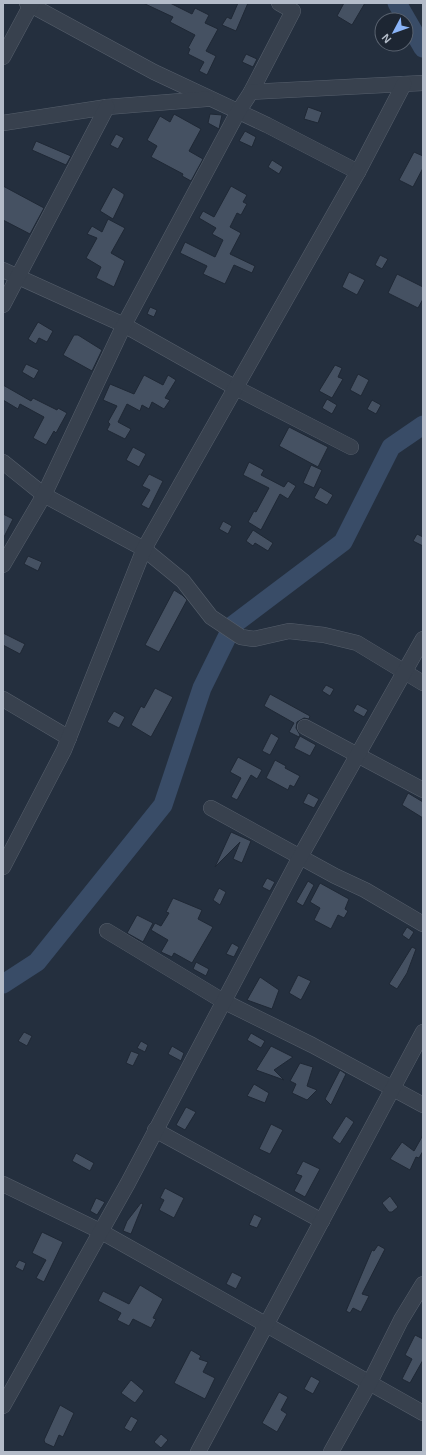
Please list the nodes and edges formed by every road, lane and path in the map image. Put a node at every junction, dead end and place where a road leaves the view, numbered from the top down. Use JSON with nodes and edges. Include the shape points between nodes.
{"nodes":[{"id":1,"x":279,"y":3,"type":"edge"},
{"id":2,"x":30,"y":4,"type":"edge"},
{"id":3,"x":295,"y":7,"type":"edge"},
{"id":4,"x":3,"y":57,"type":"edge"},
{"id":5,"x":423,"y":83,"type":"edge"},
{"id":6,"x":404,"y":84,"type":"junction"},
{"id":7,"x":251,"y":92,"type":"junction"},
{"id":8,"x":207,"y":98,"type":"junction"},
{"id":9,"x":107,"y":107,"type":"junction"},
{"id":10,"x":238,"y":112,"type":"junction"},
{"id":11,"x":3,"y":123,"type":"edge"},
{"id":12,"x":358,"y":172,"type":"junction"},
{"id":13,"x":3,"y":270,"type":"edge"},
{"id":14,"x":19,"y":278,"type":"junction"},
{"id":15,"x":3,"y":304,"type":"edge"},
{"id":16,"x":124,"y":325,"type":"junction"},
{"id":17,"x":236,"y":388,"type":"junction"},
{"id":18,"x":352,"y":447,"type":"dead end"},
{"id":19,"x":3,"y":462,"type":"edge"},
{"id":20,"x":44,"y":495,"type":"junction"},
{"id":21,"x":144,"y":549,"type":"junction"},
{"id":22,"x":3,"y":566,"type":"edge"},
{"id":23,"x":423,"y":639,"type":"edge"},
{"id":24,"x":405,"y":673,"type":"junction"},
{"id":25,"x":423,"y":683,"type":"edge"},
{"id":26,"x":3,"y":699,"type":"edge"},
{"id":27,"x":305,"y":726,"type":"dead end"},
{"id":28,"x":69,"y":738,"type":"junction"},
{"id":29,"x":358,"y":756,"type":"junction"},
{"id":30,"x":423,"y":790,"type":"edge"},
{"id":31,"x":211,"y":808,"type":"dead end"},
{"id":32,"x":300,"y":857,"type":"junction"},
{"id":33,"x":3,"y":867,"type":"edge"},
{"id":34,"x":423,"y":924,"type":"edge"},
{"id":35,"x":107,"y":931,"type":"dead end"},
{"id":36,"x":223,"y":1001,"type":"junction"},
{"id":37,"x":423,"y":1032,"type":"edge"},
{"id":38,"x":393,"y":1089,"type":"junction"},
{"id":39,"x":423,"y":1105,"type":"edge"},
{"id":40,"x":155,"y":1130,"type":"junction"},
{"id":41,"x":3,"y":1184,"type":"edge"},
{"id":42,"x":322,"y":1221,"type":"junction"},
{"id":43,"x":100,"y":1231,"type":"junction"},
{"id":44,"x":423,"y":1284,"type":"edge"},
{"id":45,"x":266,"y":1326,"type":"junction"},
{"id":46,"x":370,"y":1382,"type":"junction"},
{"id":47,"x":3,"y":1406,"type":"edge"},
{"id":48,"x":423,"y":1413,"type":"edge"},
{"id":49,"x":198,"y":1452,"type":"edge"},
{"id":50,"x":331,"y":1452,"type":"edge"}],
"edges":[{"from":1,"to":3,"type":"street"},
{"from":2,"to":4,"type":"street"},
{"from":2,"to":8,"type":"street"},
{"from":3,"to":7,"type":"street"},
{"from":5,"to":6,"type":"street"},
{"from":6,"to":7,"type":"street"},
{"from":6,"to":12,"type":"street"},
{"from":7,"to":10,"type":"street"},
{"from":8,"to":9,"type":"street"},
{"from":8,"to":10,"type":"street"},
{"from":9,"to":11,"type":"street"},
{"from":9,"to":14,"type":"street"},
{"from":10,"to":12,"type":"street"},
{"from":10,"to":16,"type":"street"},
{"from":12,"to":17,"type":"street"},
{"from":13,"to":14,"type":"street"},
{"from":14,"to":15,"type":"street"},
{"from":14,"to":16,"type":"street"},
{"from":16,"to":17,"type":"street"},
{"from":16,"to":20,"type":"street"},
{"from":17,"to":18,"type":"street"},
{"from":17,"to":21,"type":"street"},
{"from":19,"to":20,"type":"street"},
{"from":20,"to":21,"type":"street"},
{"from":20,"to":22,"type":"street"},
{"from":21,"to":24,"type":"street","via":[[183,581],[211,617],[240,637],[254,639],[289,631],[324,635],[357,643]]},
{"from":21,"to":28,"type":"street"},
{"from":23,"to":24,"type":"street"},
{"from":24,"to":25,"type":"street"},
{"from":24,"to":29,"type":"street"},
{"from":26,"to":28,"type":"street"},
{"from":27,"to":29,"type":"street"},
{"from":28,"to":33,"type":"street"},
{"from":29,"to":30,"type":"street"},
{"from":29,"to":32,"type":"street"},
{"from":31,"to":32,"type":"street"},
{"from":32,"to":34,"type":"street","via":[[365,890]]},
{"from":32,"to":36,"type":"street"},
{"from":35,"to":36,"type":"street"},
{"from":36,"to":38,"type":"street"},
{"from":36,"to":40,"type":"street"},
{"from":37,"to":38,"type":"street"},
{"from":38,"to":39,"type":"street"},
{"from":38,"to":42,"type":"street"},
{"from":40,"to":42,"type":"street"},
{"from":40,"to":43,"type":"street"},
{"from":41,"to":43,"type":"street"},
{"from":42,"to":45,"type":"street"},
{"from":43,"to":45,"type":"street"},
{"from":43,"to":47,"type":"street"},
{"from":44,"to":46,"type":"street","via":[[401,1320]]},
{"from":45,"to":46,"type":"street"},
{"from":45,"to":49,"type":"street"},
{"from":46,"to":48,"type":"street"},
{"from":46,"to":50,"type":"street"}]}
